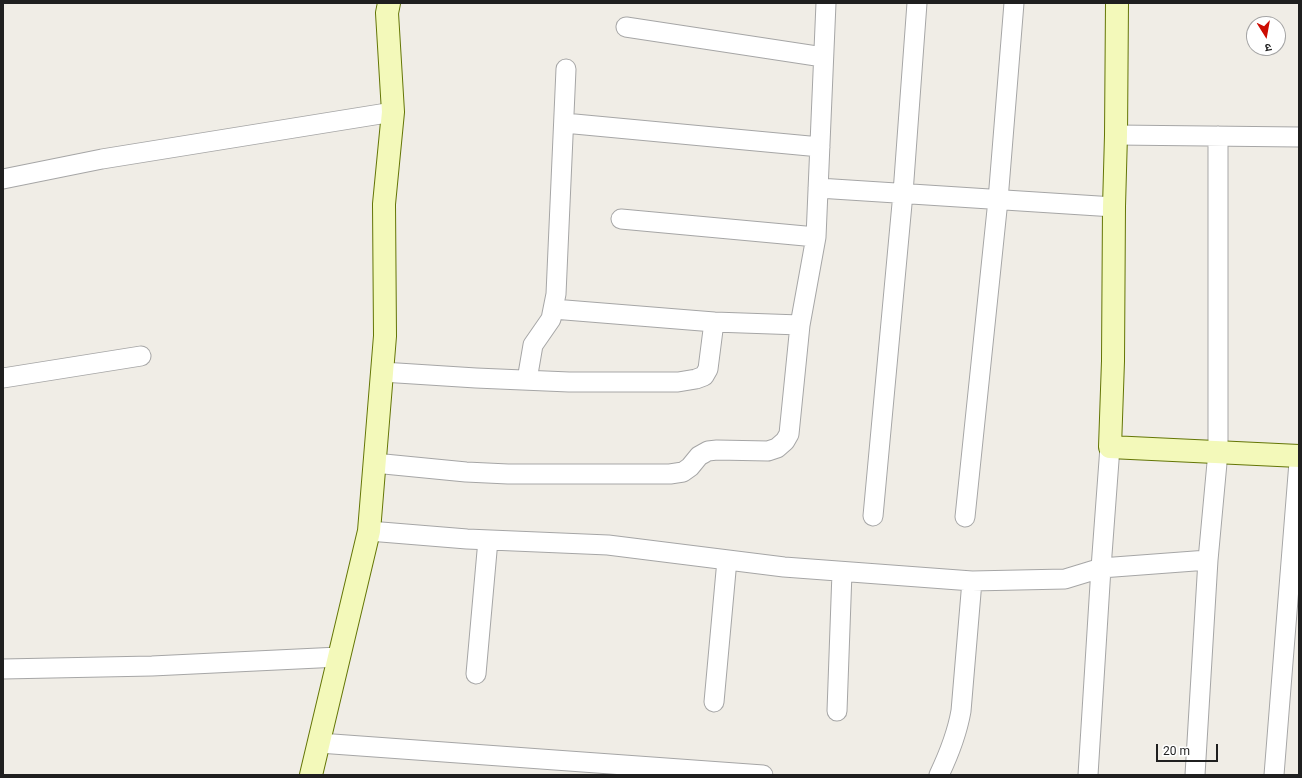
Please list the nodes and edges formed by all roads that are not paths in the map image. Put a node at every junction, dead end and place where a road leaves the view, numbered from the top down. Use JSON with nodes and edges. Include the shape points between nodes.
{"nodes":[{"id":1,"x":389,"y":3,"type":"edge"},
{"id":2,"x":826,"y":3,"type":"edge"},
{"id":3,"x":917,"y":3,"type":"edge"},
{"id":4,"x":1014,"y":3,"type":"edge"},
{"id":5,"x":1117,"y":3,"type":"edge"},
{"id":6,"x":626,"y":27,"type":"dead end"},
{"id":7,"x":823,"y":57,"type":"junction"},
{"id":8,"x":566,"y":69,"type":"dead end"},
{"id":9,"x":393,"y":112,"type":"junction"},
{"id":10,"x":564,"y":122,"type":"junction"},
{"id":11,"x":1116,"y":135,"type":"junction"},
{"id":12,"x":1218,"y":136,"type":"junction"},
{"id":13,"x":1299,"y":136,"type":"edge"},
{"id":14,"x":820,"y":147,"type":"junction"},
{"id":15,"x":3,"y":178,"type":"edge"},
{"id":16,"x":818,"y":188,"type":"junction"},
{"id":17,"x":903,"y":193,"type":"junction"},
{"id":18,"x":998,"y":200,"type":"junction"},
{"id":19,"x":1114,"y":207,"type":"junction"},
{"id":20,"x":620,"y":219,"type":"dead end"},
{"id":21,"x":816,"y":237,"type":"junction"},
{"id":22,"x":553,"y":309,"type":"junction"},
{"id":23,"x":714,"y":322,"type":"junction"},
{"id":24,"x":800,"y":325,"type":"junction"},
{"id":25,"x":141,"y":356,"type":"dead end"},
{"id":26,"x":382,"y":372,"type":"junction"},
{"id":27,"x":3,"y":378,"type":"edge"},
{"id":28,"x":527,"y":380,"type":"junction"},
{"id":29,"x":1110,"y":447,"type":"junction"},
{"id":30,"x":1218,"y":452,"type":"junction"},
{"id":31,"x":1299,"y":456,"type":"edge"},
{"id":32,"x":1299,"y":462,"type":"edge"},
{"id":33,"x":374,"y":463,"type":"junction"},
{"id":34,"x":873,"y":516,"type":"dead end"},
{"id":35,"x":965,"y":517,"type":"dead end"},
{"id":36,"x":369,"y":531,"type":"junction"},
{"id":37,"x":488,"y":540,"type":"junction"},
{"id":38,"x":727,"y":560,"type":"junction"},
{"id":39,"x":1208,"y":560,"type":"junction"},
{"id":40,"x":1101,"y":568,"type":"junction"},
{"id":41,"x":842,"y":572,"type":"junction"},
{"id":42,"x":972,"y":581,"type":"junction"},
{"id":43,"x":339,"y":658,"type":"junction"},
{"id":44,"x":3,"y":670,"type":"edge"},
{"id":45,"x":476,"y":674,"type":"dead end"},
{"id":46,"x":714,"y":702,"type":"dead end"},
{"id":47,"x":836,"y":711,"type":"dead end"},
{"id":48,"x":318,"y":743,"type":"junction"},
{"id":49,"x":311,"y":775,"type":"edge"},
{"id":50,"x":763,"y":775,"type":"edge"},
{"id":51,"x":939,"y":775,"type":"edge"},
{"id":52,"x":1088,"y":775,"type":"edge"},
{"id":53,"x":1195,"y":775,"type":"edge"},
{"id":54,"x":1274,"y":775,"type":"edge"}],
"edges":[{"from":1,"to":9,"type":"street","via":[[387,13]]},
{"from":2,"to":7,"type":"street"},
{"from":3,"to":17,"type":"street"},
{"from":4,"to":18,"type":"street"},
{"from":5,"to":11,"type":"street"},
{"from":6,"to":7,"type":"street"},
{"from":7,"to":14,"type":"street"},
{"from":8,"to":10,"type":"street"},
{"from":9,"to":15,"type":"street","via":[[102,158]]},
{"from":9,"to":26,"type":"street","via":[[384,204],[385,336]]},
{"from":10,"to":14,"type":"street"},
{"from":10,"to":22,"type":"street","via":[[556,294]]},
{"from":11,"to":12,"type":"street"},
{"from":11,"to":19,"type":"street"},
{"from":12,"to":13,"type":"street"},
{"from":12,"to":30,"type":"street"},
{"from":14,"to":16,"type":"street"},
{"from":16,"to":17,"type":"street"},
{"from":16,"to":21,"type":"street"},
{"from":17,"to":18,"type":"street"},
{"from":17,"to":34,"type":"street"},
{"from":18,"to":19,"type":"street"},
{"from":18,"to":35,"type":"street"},
{"from":19,"to":29,"type":"street"},
{"from":20,"to":21,"type":"street"},
{"from":21,"to":24,"type":"street"},
{"from":22,"to":23,"type":"street"},
{"from":22,"to":28,"type":"street","via":[[551,318],[533,346]]},
{"from":23,"to":24,"type":"street"},
{"from":23,"to":28,"type":"street","via":[[708,369],[704,376],[696,379],[678,382]]},
{"from":24,"to":33,"type":"street","via":[[789,434],[777,448],[768,452],[708,451],[683,472],[670,474],[508,474]]},
{"from":25,"to":27,"type":"street"},
{"from":26,"to":28,"type":"street"},
{"from":26,"to":33,"type":"street"},
{"from":29,"to":30,"type":"street"},
{"from":29,"to":40,"type":"street"},
{"from":30,"to":31,"type":"street"},
{"from":30,"to":39,"type":"street"},
{"from":32,"to":54,"type":"street"},
{"from":33,"to":36,"type":"street"},
{"from":36,"to":37,"type":"street"},
{"from":36,"to":43,"type":"street"},
{"from":37,"to":38,"type":"street","via":[[608,545]]},
{"from":37,"to":45,"type":"street"},
{"from":38,"to":41,"type":"street","via":[[784,568]]},
{"from":38,"to":46,"type":"street"},
{"from":39,"to":40,"type":"street"},
{"from":39,"to":53,"type":"street"},
{"from":40,"to":42,"type":"street","via":[[1065,579]]},
{"from":40,"to":52,"type":"street"},
{"from":41,"to":42,"type":"street"},
{"from":41,"to":47,"type":"street"},
{"from":42,"to":51,"type":"street","via":[[961,711],[953,742]]},
{"from":43,"to":44,"type":"street"},
{"from":43,"to":48,"type":"street"},
{"from":48,"to":49,"type":"street"},
{"from":48,"to":50,"type":"street"}]}
